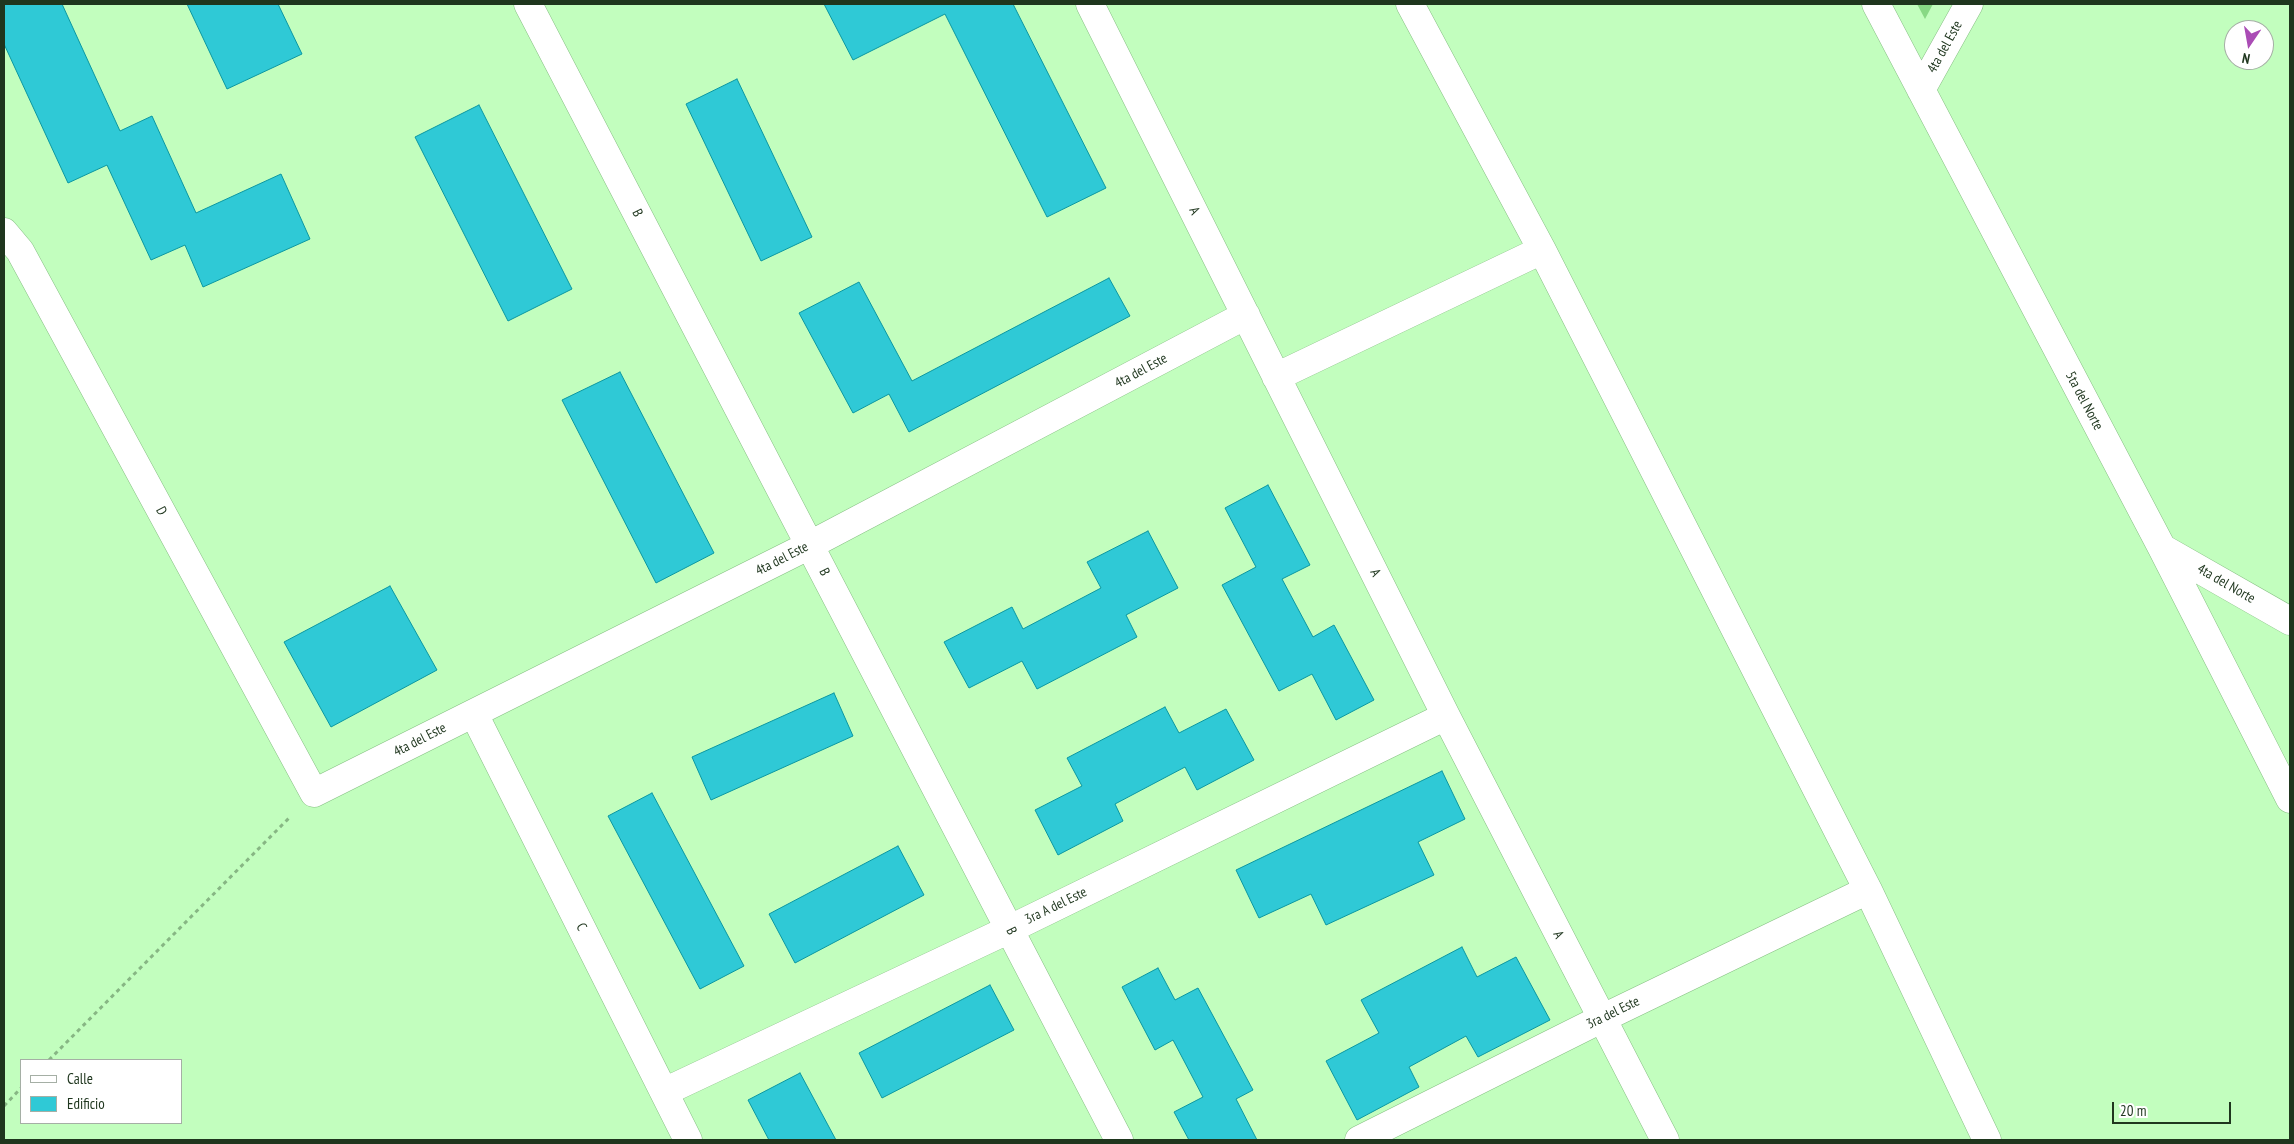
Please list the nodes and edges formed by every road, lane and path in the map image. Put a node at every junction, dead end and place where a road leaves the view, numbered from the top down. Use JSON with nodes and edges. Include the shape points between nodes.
{"nodes":[{"id":1,"x":528,"y":4,"type":"edge"},
{"id":2,"x":1090,"y":4,"type":"edge"},
{"id":3,"x":1410,"y":4,"type":"edge"},
{"id":4,"x":1876,"y":4,"type":"edge"},
{"id":5,"x":1969,"y":4,"type":"edge"},
{"id":6,"x":1921,"y":90,"type":"junction"},
{"id":7,"x":4,"y":232,"type":"edge"},
{"id":8,"x":1542,"y":250,"type":"junction"},
{"id":9,"x":1246,"y":315,"type":"junction"},
{"id":10,"x":1276,"y":376,"type":"junction"},
{"id":11,"x":810,"y":545,"type":"junction"},
{"id":12,"x":2162,"y":548,"type":"junction"},
{"id":13,"x":2290,"y":621,"type":"edge"},
{"id":14,"x":474,"y":714,"type":"junction"},
{"id":15,"x":1446,"y":716,"type":"junction"},
{"id":16,"x":2288,"y":783,"type":"edge"},
{"id":17,"x":314,"y":794,"type":"junction"},
{"id":18,"x":1868,"y":890,"type":"junction"},
{"id":19,"x":1010,"y":929,"type":"junction"},
{"id":20,"x":1601,"y":1019,"type":"junction"},
{"id":21,"x":50,"y":1059,"type":"edge"},
{"id":22,"x":20,"y":1089,"type":"edge"},
{"id":23,"x":664,"y":1092,"type":"junction"},
{"id":24,"x":4,"y":1106,"type":"edge"},
{"id":25,"x":688,"y":1140,"type":"edge"},
{"id":26,"x":1119,"y":1140,"type":"edge"},
{"id":27,"x":1359,"y":1140,"type":"edge"},
{"id":28,"x":1665,"y":1140,"type":"edge"},
{"id":29,"x":1987,"y":1140,"type":"edge"}],
"edges":[{"from":1,"to":11,"type":"street","name":"B"},
{"from":2,"to":9,"type":"street","name":"A"},
{"from":3,"to":8,"type":"street"},
{"from":4,"to":6,"type":"street","name":"5ta del Norte"},
{"from":5,"to":6,"type":"street","name":"4ta del Este"},
{"from":6,"to":12,"type":"street","name":"5ta del Norte"},
{"from":7,"to":17,"type":"street","name":"D","via":[[20,251]]},
{"from":8,"to":10,"type":"street"},
{"from":8,"to":18,"type":"street"},
{"from":9,"to":10,"type":"street","name":"A"},
{"from":9,"to":11,"type":"street","name":"4ta del Este"},
{"from":10,"to":15,"type":"street","name":"A"},
{"from":11,"to":14,"type":"street","name":"4ta del Este"},
{"from":11,"to":19,"type":"street","name":"B"},
{"from":12,"to":13,"type":"street","name":"4ta del Norte"},
{"from":12,"to":16,"type":"street","name":"5ta del Norte"},
{"from":14,"to":17,"type":"street","name":"4ta del Este"},
{"from":14,"to":23,"type":"street","name":"C"},
{"from":15,"to":19,"type":"street","name":"3ra A del Este"},
{"from":15,"to":20,"type":"street","name":"A"},
{"from":17,"to":21,"type":"path"},
{"from":18,"to":20,"type":"street","name":"3ra del Este"},
{"from":18,"to":29,"type":"street"},
{"from":19,"to":23,"type":"street","name":"3ra A del Este"},
{"from":19,"to":26,"type":"street","name":"B"},
{"from":20,"to":27,"type":"street","name":"3ra del Este"},
{"from":20,"to":28,"type":"street","name":"A"},
{"from":22,"to":24,"type":"path"},
{"from":23,"to":25,"type":"street","name":"C"}]}
